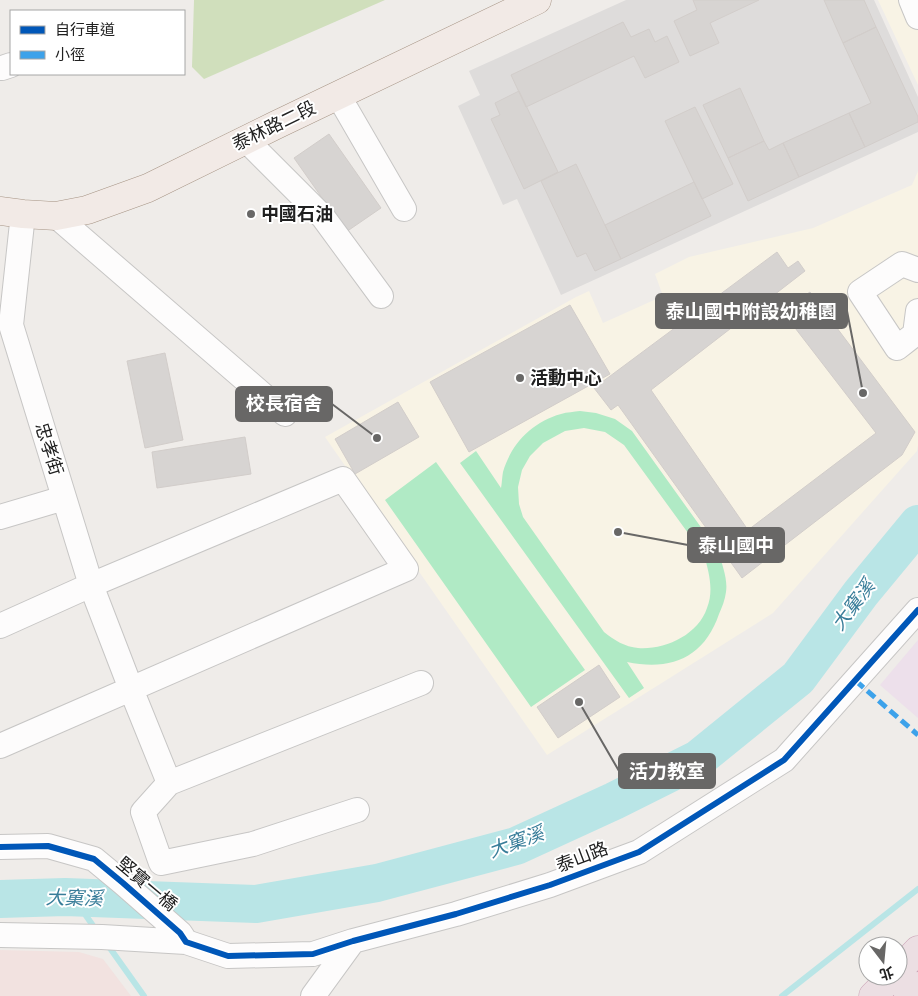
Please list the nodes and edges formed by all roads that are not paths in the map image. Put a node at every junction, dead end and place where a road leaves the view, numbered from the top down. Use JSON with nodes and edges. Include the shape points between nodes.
{"nodes":[{"id":1,"x":537,"y":0,"type":"edge"},
{"id":2,"x":911,"y":0,"type":"edge"},
{"id":3,"x":918,"y":17,"type":"edge"},
{"id":4,"x":338,"y":95,"type":"junction"},
{"id":5,"x":246,"y":140,"type":"junction"},
{"id":6,"x":404,"y":209,"type":"dead end"},
{"id":7,"x":12,"y":212,"type":"edge"},
{"id":8,"x":56,"y":216,"type":"junction"},
{"id":9,"x":918,"y":270,"type":"edge"},
{"id":10,"x":381,"y":296,"type":"dead end"},
{"id":11,"x":918,"y":311,"type":"edge"},
{"id":12,"x":285,"y":414,"type":"dead end"},
{"id":13,"x":64,"y":498,"type":"junction"},
{"id":14,"x":0,"y":517,"type":"edge"},
{"id":15,"x":91,"y":585,"type":"junction"},
{"id":16,"x":916,"y":616,"type":"edge"},
{"id":17,"x":0,"y":626,"type":"edge"},
{"id":18,"x":421,"y":683,"type":"dead end"},
{"id":19,"x":131,"y":689,"type":"junction"},
{"id":20,"x":0,"y":746,"type":"edge"},
{"id":21,"x":169,"y":783,"type":"junction"},
{"id":22,"x":357,"y":810,"type":"dead end"},
{"id":23,"x":0,"y":847,"type":"edge"},
{"id":24,"x":0,"y":935,"type":"edge"},
{"id":25,"x":183,"y":937,"type":"junction"},
{"id":26,"x":353,"y":941,"type":"junction"},
{"id":27,"x":918,"y":950,"type":"edge"},
{"id":28,"x":908,"y":960,"type":"edge"},
{"id":29,"x":883,"y":986,"type":"edge"},
{"id":30,"x":918,"y":986,"type":"edge"},
{"id":31,"x":313,"y":996,"type":"edge"},
{"id":32,"x":873,"y":996,"type":"edge"},
{"id":33,"x":908,"y":996,"type":"edge"}],
"edges":[{"from":1,"to":4,"type":"main road","name":"泰林路二段"},
{"from":2,"to":3,"type":"street"},
{"from":4,"to":5,"type":"main road","name":"泰林路二段"},
{"from":4,"to":6,"type":"street"},
{"from":5,"to":8,"type":"main road","name":"泰林路二段","via":[[148,188],[87,210]]},
{"from":5,"to":10,"type":"street","via":[[323,217]]},
{"from":7,"to":8,"type":"main road","name":"泰林路二段"},
{"from":7,"to":13,"type":"street","name":"忠孝街","via":[[11,325]]},
{"from":8,"to":12,"type":"street"},
{"from":9,"to":11,"type":"street","via":[[902,264],[860,292],[897,348],[915,334]]},
{"from":13,"to":14,"type":"street"},
{"from":13,"to":15,"type":"street","name":"忠孝街"},
{"from":15,"to":17,"type":"street"},
{"from":15,"to":19,"type":"street","name":"忠孝街"},
{"from":15,"to":19,"type":"street","via":[[343,479],[406,569]]},
{"from":16,"to":26,"type":"street","name":"泰山路","via":[[784,760],[639,852],[550,885]]},
{"from":18,"to":21,"type":"street"},
{"from":19,"to":20,"type":"street"},
{"from":19,"to":21,"type":"street","name":"忠孝街"},
{"from":21,"to":22,"type":"street","via":[[143,812],[161,863],[253,844]]},
{"from":23,"to":25,"type":"street","name":"堅實一橋","via":[[48,846],[94,859]]},
{"from":24,"to":25,"type":"street"},
{"from":25,"to":26,"type":"street","name":"泰山路","via":[[228,956],[313,954]]},
{"from":26,"to":31,"type":"street"},
{"from":27,"to":28,"type":"highway"},
{"from":29,"to":32,"type":"highway"},
{"from":30,"to":33,"type":"highway"}]}
